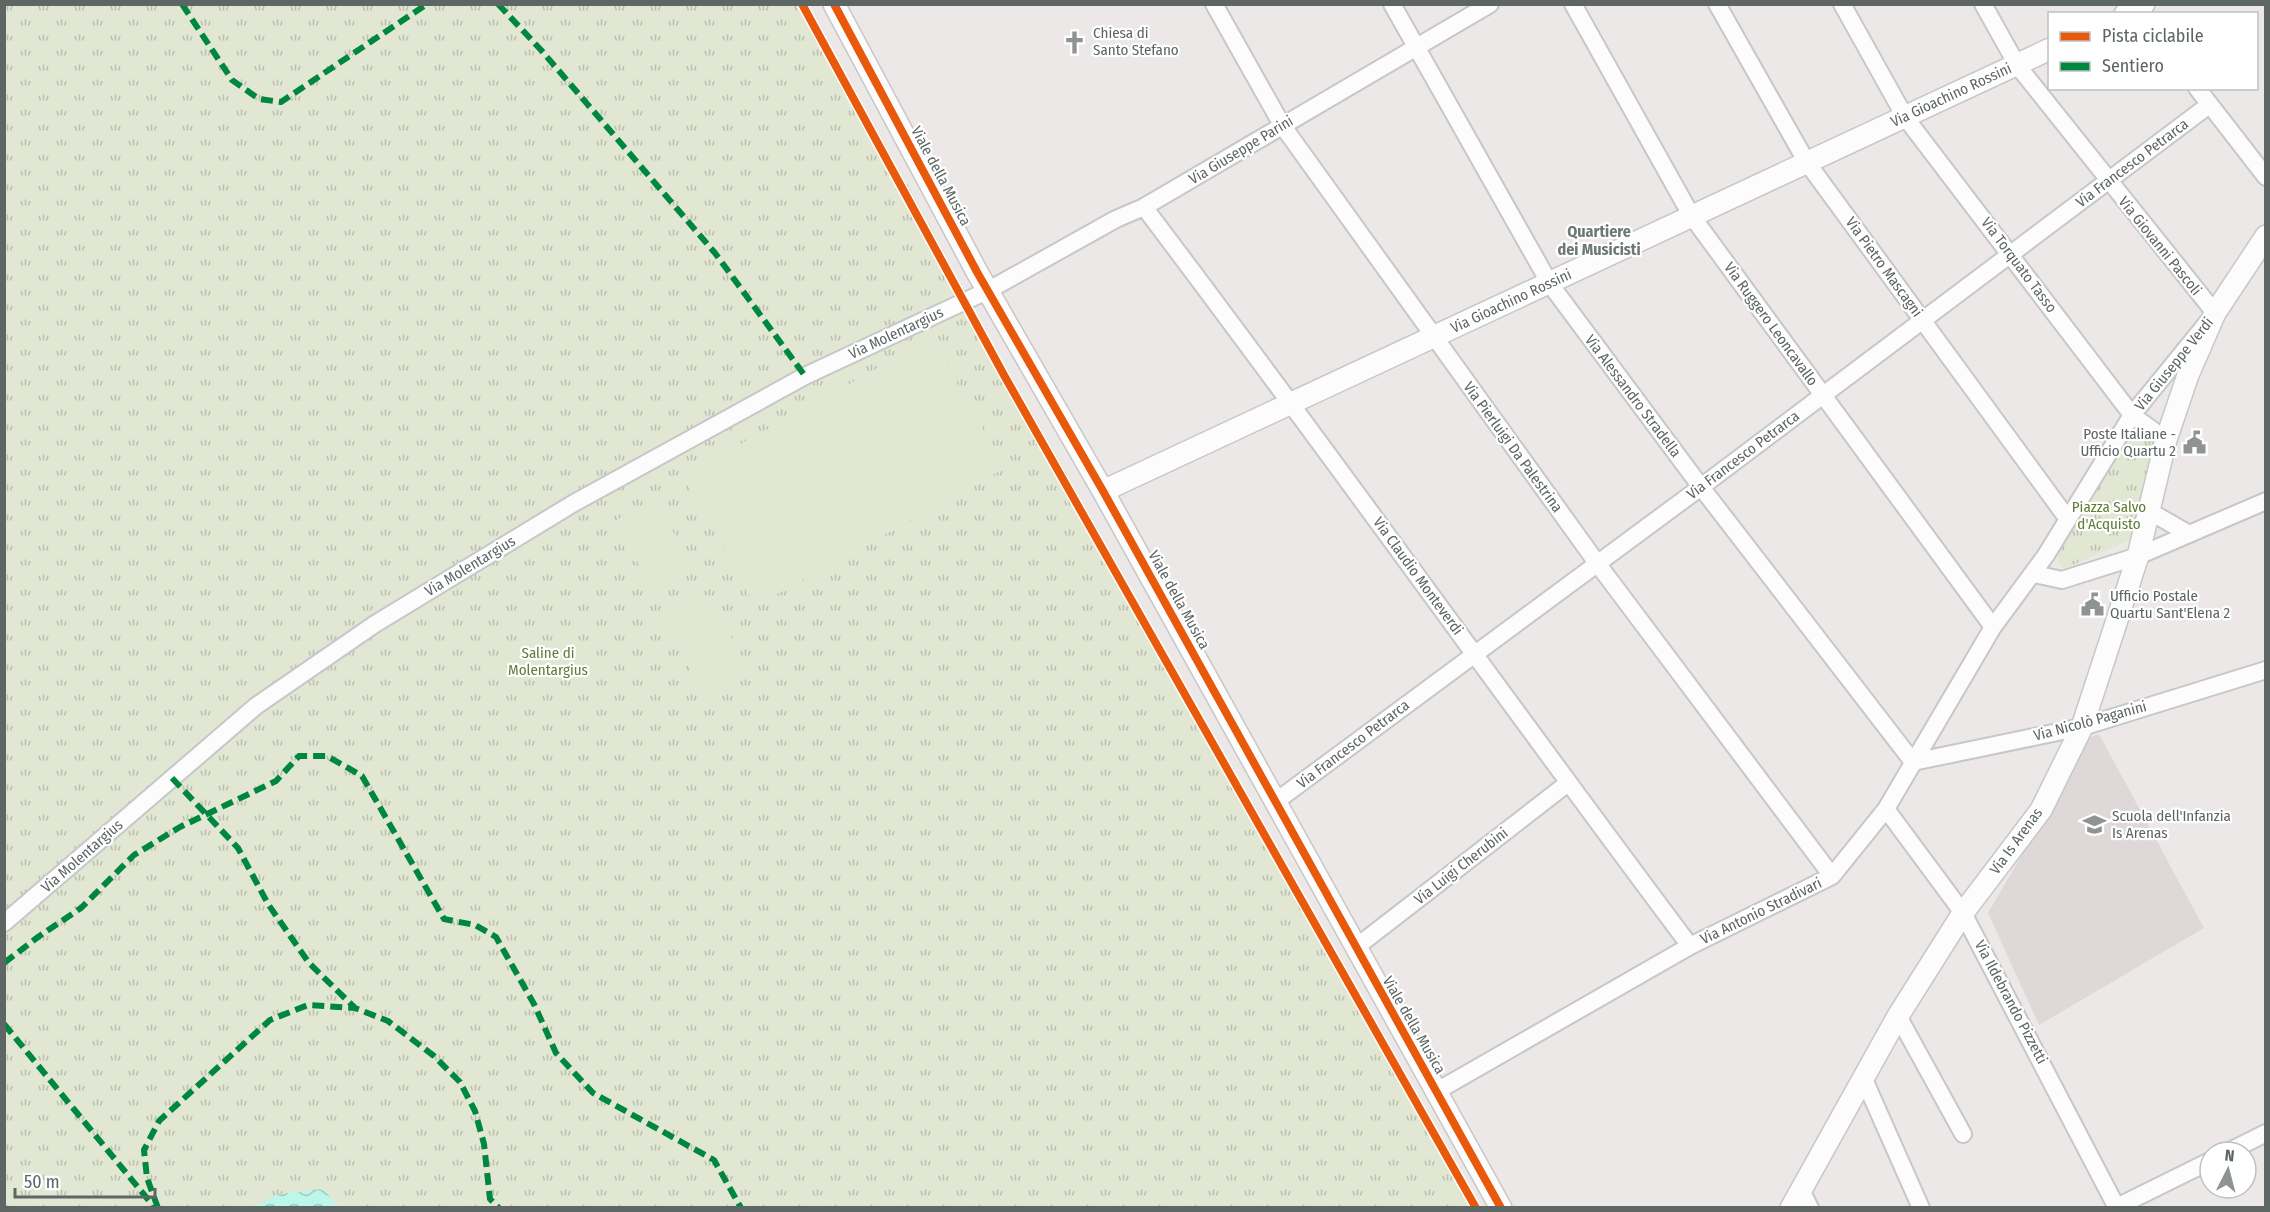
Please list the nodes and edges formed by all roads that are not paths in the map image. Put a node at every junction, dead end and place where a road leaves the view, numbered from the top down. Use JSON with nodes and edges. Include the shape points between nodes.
{"nodes":[{"id":1,"x":834,"y":4,"type":"edge"},
{"id":2,"x":1214,"y":4,"type":"edge"},
{"id":3,"x":1392,"y":4,"type":"edge"},
{"id":4,"x":1490,"y":4,"type":"edge"},
{"id":5,"x":1574,"y":4,"type":"edge"},
{"id":6,"x":1717,"y":4,"type":"edge"},
{"id":7,"x":1842,"y":4,"type":"edge"},
{"id":8,"x":1983,"y":4,"type":"edge"},
{"id":9,"x":1416,"y":48,"type":"junction"},
{"id":10,"x":2048,"y":49,"type":"edge"},
{"id":11,"x":2017,"y":64,"type":"junction"},
{"id":12,"x":2198,"y":90,"type":"edge"},
{"id":13,"x":2209,"y":105,"type":"junction"},
{"id":14,"x":1905,"y":117,"type":"junction"},
{"id":15,"x":1282,"y":125,"type":"junction"},
{"id":16,"x":1806,"y":161,"type":"junction"},
{"id":17,"x":2265,"y":177,"type":"edge"},
{"id":18,"x":2109,"y":182,"type":"junction"},
{"id":19,"x":1144,"y":207,"type":"junction"},
{"id":20,"x":1691,"y":215,"type":"junction"},
{"id":21,"x":2265,"y":236,"type":"edge"},
{"id":22,"x":2012,"y":255,"type":"junction"},
{"id":23,"x":1550,"y":284,"type":"junction"},
{"id":24,"x":989,"y":290,"type":"junction"},
{"id":25,"x":2215,"y":313,"type":"junction"},
{"id":26,"x":1923,"y":321,"type":"junction"},
{"id":27,"x":1434,"y":337,"type":"junction"},
{"id":28,"x":1823,"y":395,"type":"junction"},
{"id":29,"x":1292,"y":403,"type":"junction"},
{"id":30,"x":2132,"y":415,"type":"junction"},
{"id":31,"x":2166,"y":440,"type":"junction"},
{"id":32,"x":1701,"y":487,"type":"junction"},
{"id":33,"x":1103,"y":491,"type":"junction"},
{"id":34,"x":2265,"y":501,"type":"edge"},
{"id":35,"x":2149,"y":511,"type":"junction"},
{"id":36,"x":2067,"y":518,"type":"junction"},
{"id":37,"x":2189,"y":534,"type":"junction"},
{"id":38,"x":2138,"y":556,"type":"junction"},
{"id":39,"x":1596,"y":563,"type":"junction"},
{"id":40,"x":2034,"y":574,"type":"junction"},
{"id":41,"x":1993,"y":627,"type":"junction"},
{"id":42,"x":1474,"y":654,"type":"junction"},
{"id":43,"x":2265,"y":670,"type":"edge"},
{"id":44,"x":2082,"y":727,"type":"junction"},
{"id":45,"x":1913,"y":762,"type":"junction"},
{"id":46,"x":1568,"y":783,"type":"junction"},
{"id":47,"x":1275,"y":802,"type":"junction"},
{"id":48,"x":1886,"y":809,"type":"junction"},
{"id":49,"x":1832,"y":876,"type":"junction"},
{"id":50,"x":1963,"y":913,"type":"junction"},
{"id":51,"x":4,"y":923,"type":"edge"},
{"id":52,"x":1690,"y":946,"type":"junction"},
{"id":53,"x":1354,"y":948,"type":"junction"},
{"id":54,"x":1898,"y":1016,"type":"junction"},
{"id":55,"x":1863,"y":1077,"type":"junction"},
{"id":56,"x":1437,"y":1091,"type":"junction"},
{"id":57,"x":2265,"y":1133,"type":"edge"},
{"id":58,"x":1963,"y":1134,"type":"dead end"},
{"id":59,"x":2251,"y":1140,"type":"edge"},
{"id":60,"x":2198,"y":1167,"type":"edge"},
{"id":61,"x":1801,"y":1202,"type":"edge"},
{"id":62,"x":2117,"y":1207,"type":"edge"},
{"id":63,"x":1501,"y":1208,"type":"edge"},
{"id":64,"x":1921,"y":1208,"type":"edge"}],
"edges":[{"from":1,"to":24,"type":"street","name":"Viale della Musica"},
{"from":2,"to":15,"type":"street","name":"Via Pierluigi Da Palestrina"},
{"from":3,"to":9,"type":"street","name":"Via Alessandro Stradella"},
{"from":4,"to":9,"type":"street","name":"Via Giuseppe Parini"},
{"from":5,"to":20,"type":"street","name":"Via Ruggero Leoncavallo"},
{"from":6,"to":16,"type":"street","name":"Via Pietro Mascagni"},
{"from":7,"to":14,"type":"street","name":"Via Torquato Tasso"},
{"from":8,"to":11,"type":"street","name":"Via Giovanni Pascoli"},
{"from":9,"to":15,"type":"street","name":"Via Giuseppe Parini"},
{"from":9,"to":23,"type":"street","name":"Via Alessandro Stradella"},
{"from":10,"to":11,"type":"street","name":"Via Gioachino Rossini"},
{"from":11,"to":14,"type":"street","name":"Via Gioachino Rossini"},
{"from":11,"to":18,"type":"street","name":"Via Giovanni Pascoli"},
{"from":12,"to":13,"type":"street"},
{"from":13,"to":17,"type":"street"},
{"from":13,"to":18,"type":"street","name":"Via Francesco Petrarca"},
{"from":14,"to":16,"type":"street","name":"Via Gioachino Rossini"},
{"from":14,"to":22,"type":"street","name":"Via Torquato Tasso"},
{"from":15,"to":19,"type":"street","name":"Via Giuseppe Parini"},
{"from":15,"to":27,"type":"street","name":"Via Pierluigi Da Palestrina"},
{"from":16,"to":20,"type":"street","name":"Via Gioachino Rossini"},
{"from":16,"to":26,"type":"street","name":"Via Pietro Mascagni"},
{"from":18,"to":22,"type":"street","name":"Via Francesco Petrarca"},
{"from":18,"to":25,"type":"street","name":"Via Giovanni Pascoli"},
{"from":19,"to":24,"type":"street","name":"Via Giuseppe Parini"},
{"from":19,"to":29,"type":"street","name":"Via Claudio Monteverdi"},
{"from":20,"to":23,"type":"street","name":"Via Gioachino Rossini"},
{"from":20,"to":28,"type":"street","name":"Via Ruggero Leoncavallo"},
{"from":21,"to":25,"type":"street","name":"Via Giuseppe Verdi"},
{"from":22,"to":26,"type":"street","name":"Via Francesco Petrarca"},
{"from":22,"to":30,"type":"street","name":"Via Torquato Tasso"},
{"from":23,"to":27,"type":"street","name":"Via Gioachino Rossini"},
{"from":23,"to":32,"type":"street","name":"Via Alessandro Stradella"},
{"from":24,"to":33,"type":"street","name":"Viale della Musica"},
{"from":24,"to":51,"type":"street","name":"Via Molentargius","via":[[805,376],[574,503],[375,624],[256,706]]},
{"from":25,"to":30,"type":"street","name":"Via Giuseppe Verdi"},
{"from":25,"to":31,"type":"street","name":"Via Giuseppe Verdi"},
{"from":26,"to":28,"type":"street","name":"Via Francesco Petrarca"},
{"from":26,"to":36,"type":"street","name":"Via Pietro Mascagni"},
{"from":27,"to":29,"type":"street","name":"Via Gioachino Rossini"},
{"from":27,"to":39,"type":"street","name":"Via Pierluigi Da Palestrina"},
{"from":28,"to":32,"type":"street","name":"Via Francesco Petrarca"},
{"from":28,"to":41,"type":"street","name":"Via Ruggero Leoncavallo"},
{"from":29,"to":33,"type":"street","name":"Via Gioachino Rossini"},
{"from":29,"to":42,"type":"street","name":"Via Claudio Monteverdi"},
{"from":30,"to":31,"type":"street","name":"Via Giuseppe Verdi"},
{"from":30,"to":36,"type":"street","name":"Via Giuseppe Verdi"},
{"from":31,"to":35,"type":"street","name":"Via Is Arenas"},
{"from":32,"to":39,"type":"street","name":"Via Francesco Petrarca"},
{"from":32,"to":45,"type":"street","name":"Via Alessandro Stradella"},
{"from":33,"to":47,"type":"street","name":"Viale della Musica"},
{"from":34,"to":37,"type":"street"},
{"from":35,"to":37,"type":"street"},
{"from":35,"to":38,"type":"street","name":"Via Is Arenas"},
{"from":36,"to":40,"type":"street","name":"Via Giuseppe Verdi"},
{"from":37,"to":38,"type":"street"},
{"from":38,"to":40,"type":"street","via":[[2062,580]]},
{"from":38,"to":44,"type":"street","name":"Via Is Arenas"},
{"from":39,"to":42,"type":"street","name":"Via Francesco Petrarca"},
{"from":39,"to":49,"type":"street","name":"Via Pierluigi Da Palestrina"},
{"from":40,"to":41,"type":"street","name":"Via Antonio Stradivari"},
{"from":41,"to":45,"type":"street","name":"Via Antonio Stradivari"},
{"from":42,"to":46,"type":"street","name":"Via Claudio Monteverdi"},
{"from":42,"to":47,"type":"street","name":"Via Francesco Petrarca"},
{"from":43,"to":44,"type":"street","name":"Via Nicolò Paganini"},
{"from":44,"to":45,"type":"street","name":"Via Nicolò Paganini"},
{"from":44,"to":50,"type":"street","name":"Via Is Arenas","via":[[2040,810]]},
{"from":45,"to":48,"type":"street","name":"Via Antonio Stradivari"},
{"from":46,"to":52,"type":"street","name":"Via Claudio Monteverdi"},
{"from":46,"to":53,"type":"street","name":"Via Luigi Cherubini"},
{"from":47,"to":53,"type":"street","name":"Viale della Musica"},
{"from":48,"to":49,"type":"street","name":"Via Antonio Stradivari"},
{"from":48,"to":50,"type":"street","name":"Via Ildebrando Pizzetti"},
{"from":49,"to":52,"type":"street","name":"Via Antonio Stradivari"},
{"from":50,"to":54,"type":"street","name":"Via Is Arenas"},
{"from":50,"to":62,"type":"street","name":"Via Ildebrando Pizzetti"},
{"from":52,"to":56,"type":"street","name":"Via Antonio Stradivari"},
{"from":53,"to":56,"type":"street","name":"Viale della Musica"},
{"from":54,"to":55,"type":"street","name":"Via Is Arenas"},
{"from":54,"to":58,"type":"street"},
{"from":55,"to":61,"type":"street","name":"Via Is Arenas"},
{"from":55,"to":64,"type":"street"},
{"from":56,"to":63,"type":"street","name":"Viale della Musica"},
{"from":57,"to":59,"type":"street"},
{"from":60,"to":62,"type":"street","name":"Via Ildebrando Pizzetti"}]}
